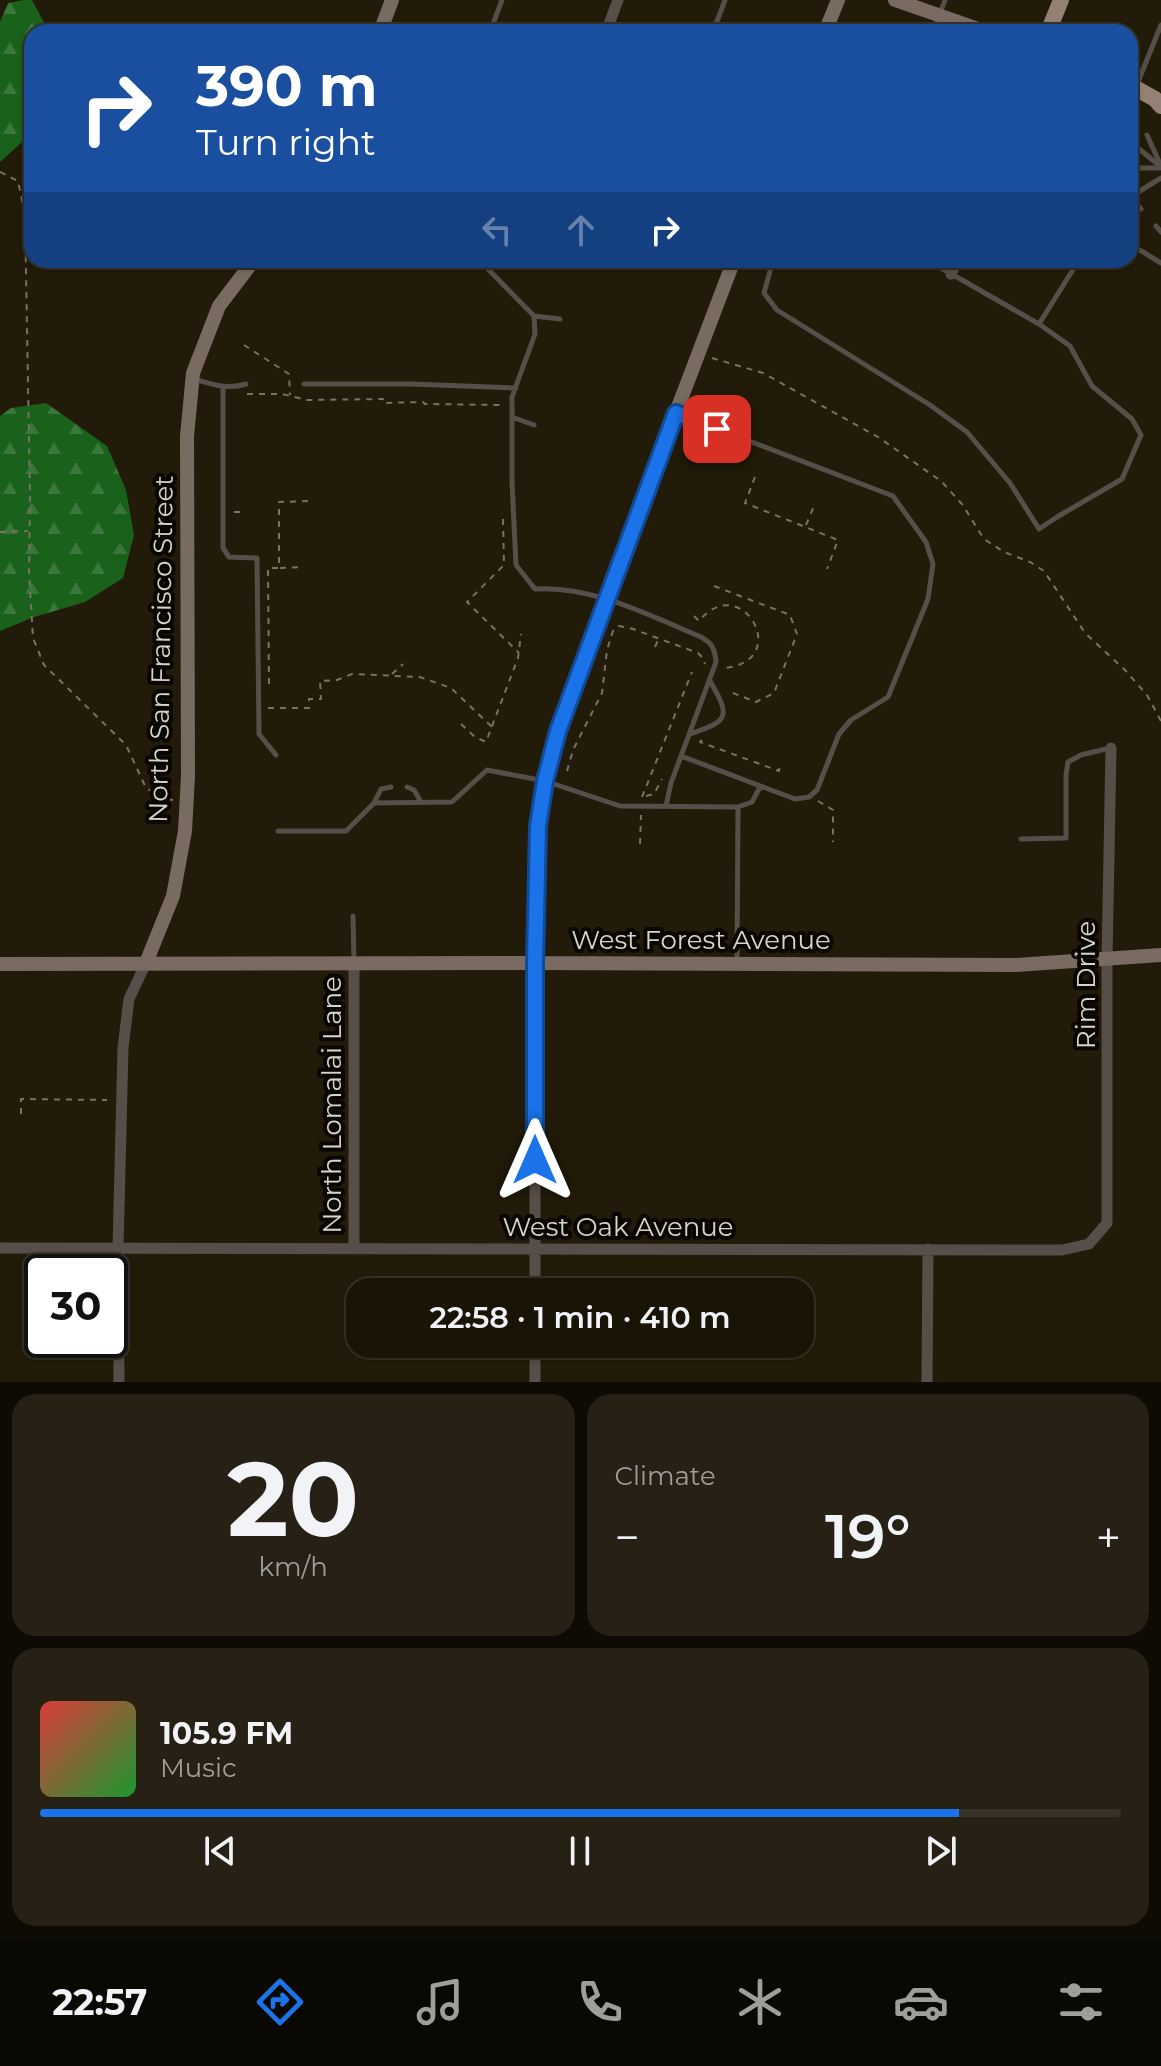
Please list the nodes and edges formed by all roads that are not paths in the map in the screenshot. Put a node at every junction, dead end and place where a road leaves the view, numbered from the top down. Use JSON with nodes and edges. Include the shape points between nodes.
{"nodes":[{"id":1,"x":392,"y":0,"type":"edge"},
{"id":2,"x":502,"y":0,"type":"edge"},
{"id":3,"x":618,"y":0,"type":"edge"},
{"id":4,"x":725,"y":0,"type":"edge"},
{"id":5,"x":838,"y":0,"type":"edge"},
{"id":6,"x":895,"y":0,"type":"edge"},
{"id":7,"x":945,"y":0,"type":"edge"},
{"id":8,"x":1061,"y":0,"type":"edge"},
{"id":9,"x":939,"y":16,"type":"junction"},
{"id":10,"x":384,"y":24,"type":"edge"},
{"id":11,"x":493,"y":24,"type":"edge"},
{"id":12,"x":609,"y":24,"type":"edge"},
{"id":13,"x":716,"y":24,"type":"edge"},
{"id":14,"x":828,"y":24,"type":"edge"},
{"id":15,"x":936,"y":24,"type":"edge"},
{"id":16,"x":963,"y":24,"type":"edge"},
{"id":17,"x":1051,"y":24,"type":"edge"},
{"id":18,"x":1161,"y":25,"type":"edge"},
{"id":19,"x":1138,"y":75,"type":"edge"},
{"id":20,"x":1138,"y":89,"type":"edge"},
{"id":21,"x":1161,"y":106,"type":"edge"},
{"id":22,"x":1147,"y":135,"type":"dead end"},
{"id":23,"x":1139,"y":149,"type":"dead end"},
{"id":24,"x":1161,"y":167,"type":"edge"},
{"id":25,"x":1138,"y":168,"type":"edge"},
{"id":26,"x":1161,"y":178,"type":"edge"},
{"id":27,"x":1138,"y":192,"type":"edge"},
{"id":28,"x":1138,"y":205,"type":"edge"},
{"id":29,"x":1141,"y":209,"type":"dead end"},
{"id":30,"x":1156,"y":226,"type":"dead end"},
{"id":31,"x":1161,"y":232,"type":"edge"},
{"id":32,"x":1138,"y":249,"type":"edge"},
{"id":33,"x":1161,"y":263,"type":"edge"},
{"id":34,"x":248,"y":268,"type":"edge"},
{"id":35,"x":487,"y":268,"type":"edge"},
{"id":36,"x":731,"y":268,"type":"edge"},
{"id":37,"x":771,"y":268,"type":"edge"},
{"id":38,"x":941,"y":268,"type":"edge"},
{"id":39,"x":954,"y":268,"type":"edge"},
{"id":40,"x":1074,"y":268,"type":"edge"},
{"id":41,"x":951,"y":274,"type":"junction"},
{"id":42,"x":534,"y":316,"type":"junction"},
{"id":43,"x":560,"y":319,"type":"dead end"},
{"id":44,"x":1039,"y":324,"type":"junction"},
{"id":45,"x":193,"y":378,"type":"junction"},
{"id":46,"x":246,"y":384,"type":"dead end"},
{"id":47,"x":304,"y":384,"type":"dead end"},
{"id":48,"x":223,"y":387,"type":"junction"},
{"id":49,"x":516,"y":388,"type":"junction"},
{"id":50,"x":676,"y":413,"type":"junction"},
{"id":51,"x":512,"y":414,"type":"junction"},
{"id":52,"x":534,"y":425,"type":"dead end"},
{"id":53,"x":605,"y":599,"type":"junction"},
{"id":54,"x":710,"y":680,"type":"junction"},
{"id":55,"x":689,"y":734,"type":"junction"},
{"id":56,"x":1111,"y":748,"type":"joint"},
{"id":57,"x":276,"y":755,"type":"dead end"},
{"id":58,"x":681,"y":756,"type":"junction"},
{"id":59,"x":545,"y":781,"type":"junction"},
{"id":60,"x":391,"y":787,"type":"dead end"},
{"id":61,"x":407,"y":787,"type":"dead end"},
{"id":62,"x":760,"y":787,"type":"junction"},
{"id":63,"x":421,"y":802,"type":"junction"},
{"id":64,"x":374,"y":803,"type":"junction"},
{"id":65,"x":666,"y":806,"type":"junction"},
{"id":66,"x":738,"y":807,"type":"junction"},
{"id":67,"x":278,"y":831,"type":"dead end"},
{"id":68,"x":1021,"y":839,"type":"dead end"},
{"id":69,"x":353,"y":916,"type":"dead end"},
{"id":70,"x":1161,"y":955,"type":"edge"},
{"id":71,"x":1107,"y":959,"type":"junction"},
{"id":72,"x":146,"y":963,"type":"junction"},
{"id":73,"x":354,"y":963,"type":"junction"},
{"id":74,"x":535,"y":963,"type":"junction"},
{"id":75,"x":0,"y":964,"type":"edge"},
{"id":76,"x":737,"y":964,"type":"junction"},
{"id":77,"x":1107,"y":1223,"type":"joint"},
{"id":78,"x":0,"y":1248,"type":"edge"},
{"id":79,"x":118,"y":1248,"type":"junction"},
{"id":80,"x":354,"y":1248,"type":"junction"},
{"id":81,"x":535,"y":1248,"type":"junction"},
{"id":82,"x":928,"y":1249,"type":"junction"},
{"id":83,"x":535,"y":1278,"type":"edge"},
{"id":84,"x":535,"y":1358,"type":"edge"},
{"id":85,"x":119,"y":1382,"type":"edge"},
{"id":86,"x":535,"y":1382,"type":"edge"},
{"id":87,"x":927,"y":1382,"type":"edge"}],
"edges":[{"from":1,"to":10,"type":"street"},
{"from":2,"to":11,"type":"lane"},
{"from":3,"to":12,"type":"street"},
{"from":4,"to":13,"type":"lane"},
{"from":5,"to":14,"type":"street"},
{"from":6,"to":9,"type":"street"},
{"from":7,"to":9,"type":"lane"},
{"from":8,"to":17,"type":"main road"},
{"from":9,"to":15,"type":"lane"},
{"from":9,"to":16,"type":"street"},
{"from":18,"to":19,"type":"lane"},
{"from":20,"to":21,"type":"main road"},
{"from":22,"to":24,"type":"lane"},
{"from":23,"to":24,"type":"lane"},
{"from":24,"to":25,"type":"lane"},
{"from":26,"to":27,"type":"lane"},
{"from":28,"to":29,"type":"lane"},
{"from":30,"to":31,"type":"lane"},
{"from":32,"to":33,"type":"lane"},
{"from":34,"to":45,"type":"street","name":"North San Francisco Street","via":[[219,306]]},
{"from":35,"to":42,"type":"lane"},
{"from":36,"to":50,"type":"street"},
{"from":37,"to":44,"type":"lane","via":[[764,293],[777,310],[967,432],[1010,483],[1039,529],[1122,479],[1141,435],[1132,419],[1092,386],[1070,346]]},
{"from":38,"to":41,"type":"lane"},
{"from":39,"to":41,"type":"street"},
{"from":40,"to":44,"type":"lane"},
{"from":41,"to":44,"type":"lane"},
{"from":42,"to":43,"type":"lane"},
{"from":42,"to":49,"type":"lane","via":[[535,334]]},
{"from":45,"to":48,"type":"lane"},
{"from":45,"to":72,"type":"street","name":"North San Francisco Street","via":[[187,436],[185,831],[173,896]]},
{"from":46,"to":48,"type":"lane"},
{"from":47,"to":49,"type":"lane"},
{"from":48,"to":57,"type":"lane","via":[[223,548],[229,557],[257,558],[259,734]]},
{"from":49,"to":51,"type":"lane"},
{"from":50,"to":53,"type":"street"},
{"from":50,"to":62,"type":"lane","via":[[893,496],[926,542],[933,564],[928,599],[888,697],[839,734],[817,790],[795,799]]},
{"from":51,"to":52,"type":"lane"},
{"from":51,"to":53,"type":"lane","via":[[516,565],[535,589],[553,587]]},
{"from":53,"to":54,"type":"lane","via":[[710,642],[716,662]]},
{"from":53,"to":59,"type":"street"},
{"from":54,"to":55,"type":"lane"},
{"from":54,"to":55,"type":"lane","via":[[724,712],[715,726]]},
{"from":55,"to":58,"type":"lane"},
{"from":56,"to":68,"type":"lane","via":[[1068,762],[1066,838]]},
{"from":56,"to":71,"type":"street","name":"Rim Drive"},
{"from":58,"to":62,"type":"lane"},
{"from":58,"to":65,"type":"lane"},
{"from":59,"to":63,"type":"lane","via":[[487,770],[452,802]]},
{"from":59,"to":65,"type":"lane","via":[[620,806]]},
{"from":59,"to":74,"type":"street","via":[[538,826]]},
{"from":60,"to":64,"type":"lane","via":[[381,789]]},
{"from":61,"to":63,"type":"lane"},
{"from":62,"to":66,"type":"lane","via":[[752,802]]},
{"from":63,"to":64,"type":"lane"},
{"from":64,"to":67,"type":"lane","via":[[346,831]]},
{"from":65,"to":66,"type":"lane"},
{"from":66,"to":76,"type":"lane"},
{"from":69,"to":73,"type":"lane"},
{"from":70,"to":71,"type":"street","name":"West Forest Avenue"},
{"from":71,"to":76,"type":"street","name":"West Forest Avenue","via":[[1016,965]]},
{"from":71,"to":77,"type":"street","name":"Rim Drive"},
{"from":72,"to":73,"type":"street","name":"West Forest Avenue"},
{"from":72,"to":75,"type":"street","name":"West Forest Avenue"},
{"from":72,"to":79,"type":"street","name":"North San Francisco Street","via":[[129,999],[123,1048]]},
{"from":73,"to":74,"type":"street","name":"West Forest Avenue"},
{"from":73,"to":80,"type":"street","name":"North Lomalai Lane"},
{"from":74,"to":76,"type":"street","name":"West Forest Avenue"},
{"from":74,"to":81,"type":"street"},
{"from":77,"to":82,"type":"street","name":"West Oak Avenue","via":[[1089,1244],[1062,1250]]},
{"from":78,"to":79,"type":"street","name":"West Oak Avenue"},
{"from":79,"to":80,"type":"street","name":"West Oak Avenue"},
{"from":79,"to":85,"type":"street","name":"North San Francisco Street"},
{"from":80,"to":81,"type":"street","name":"West Oak Avenue"},
{"from":81,"to":82,"type":"street","name":"West Oak Avenue"},
{"from":81,"to":83,"type":"street"},
{"from":82,"to":87,"type":"street"},
{"from":84,"to":86,"type":"street"}]}
